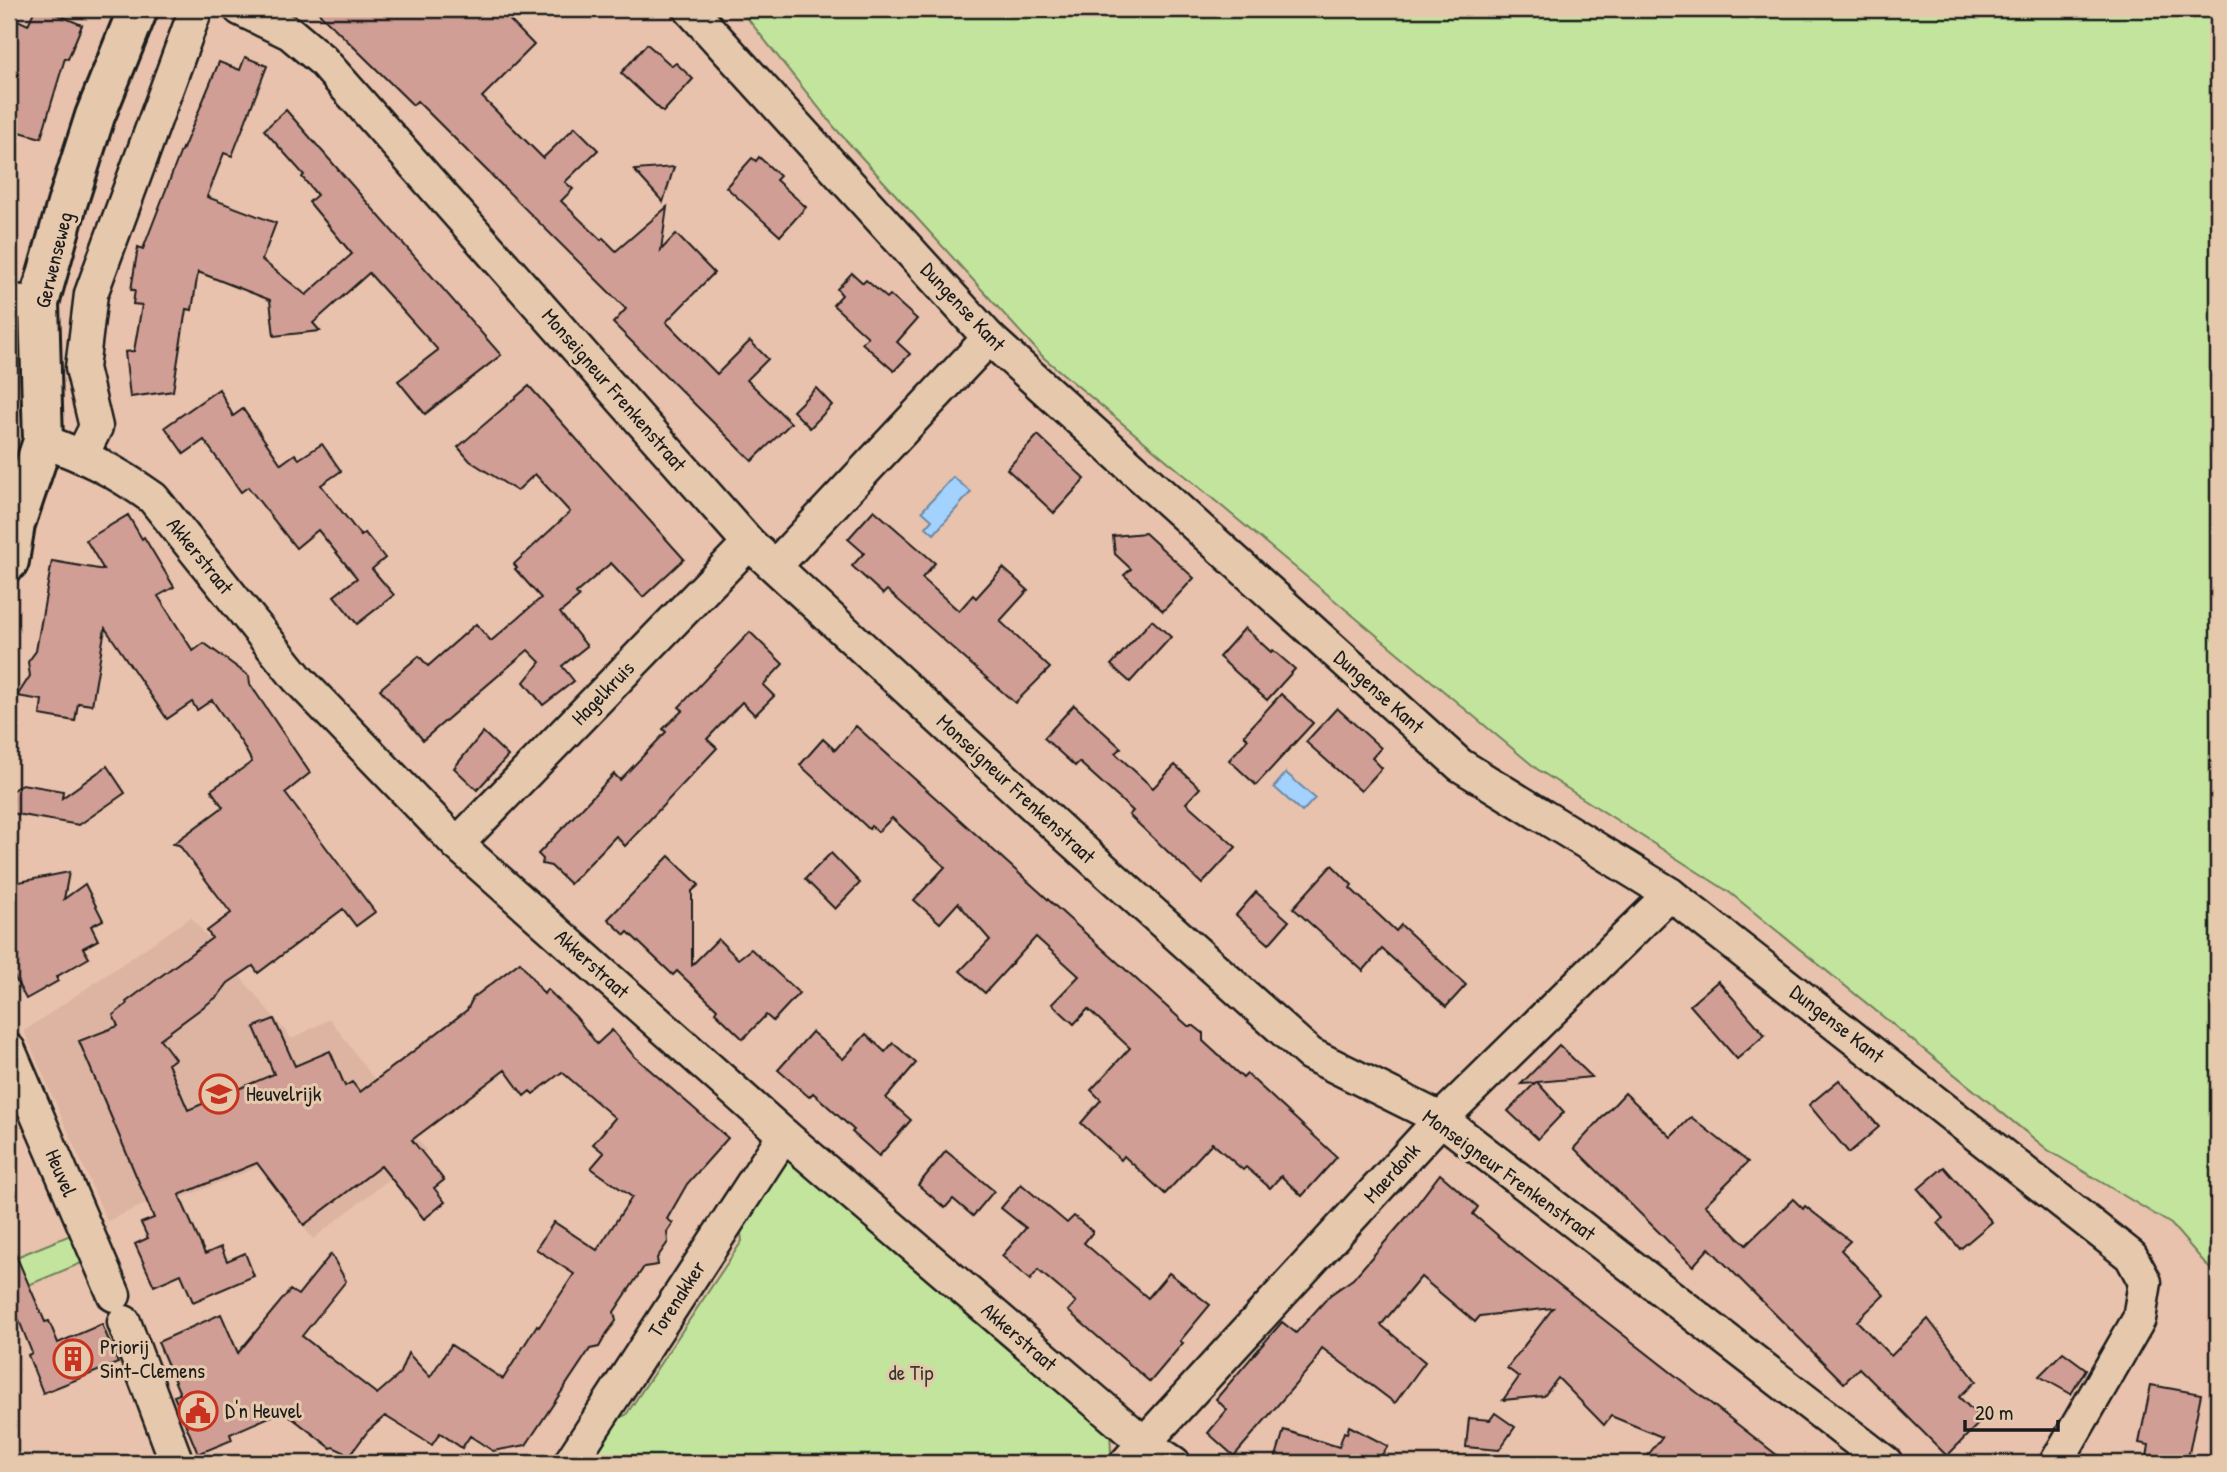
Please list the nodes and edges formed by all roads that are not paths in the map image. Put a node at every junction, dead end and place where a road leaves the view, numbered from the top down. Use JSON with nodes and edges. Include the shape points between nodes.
{"nodes":[{"id":1,"x":138,"y":9,"type":"edge"},
{"id":2,"x":196,"y":9,"type":"edge"},
{"id":3,"x":240,"y":9,"type":"edge"},
{"id":4,"x":690,"y":9,"type":"edge"},
{"id":5,"x":24,"y":302,"type":"edge"},
{"id":6,"x":989,"y":338,"type":"junction"},
{"id":7,"x":43,"y":441,"type":"junction"},
{"id":8,"x":82,"y":456,"type":"junction"},
{"id":9,"x":749,"y":543,"type":"junction"},
{"id":10,"x":9,"y":561,"type":"edge"},
{"id":11,"x":775,"y":566,"type":"junction"},
{"id":12,"x":457,"y":844,"type":"junction"},
{"id":13,"x":1671,"y":894,"type":"junction"},
{"id":14,"x":9,"y":1051,"type":"edge"},
{"id":15,"x":1441,"y":1119,"type":"junction"},
{"id":16,"x":784,"y":1135,"type":"junction"},
{"id":17,"x":1135,"y":1453,"type":"edge"},
{"id":18,"x":177,"y":1463,"type":"edge"},
{"id":19,"x":570,"y":1463,"type":"edge"},
{"id":20,"x":1174,"y":1463,"type":"edge"},
{"id":21,"x":1886,"y":1463,"type":"edge"},
{"id":22,"x":2056,"y":1463,"type":"edge"}],
"edges":[{"from":1,"to":5,"type":"street","name":"Gerwenseweg"},
{"from":2,"to":8,"type":"street","via":[[91,293],[82,368],[96,427]]},
{"from":3,"to":9,"type":"street","name":"Monseigneur Frenkenstraat","via":[[290,33],[322,60]]},
{"from":4,"to":6,"type":"street","name":"Dungense Kant"},
{"from":5,"to":7,"type":"street","name":"Gerwenseweg"},
{"from":6,"to":11,"type":"street"},
{"from":6,"to":13,"type":"street","name":"Dungense Kant","via":[[1460,765]]},
{"from":7,"to":8,"type":"street","name":"Akkerstraat"},
{"from":7,"to":10,"type":"street","name":"Gerwenseweg","via":[[15,524]]},
{"from":8,"to":12,"type":"street","name":"Akkerstraat","via":[[123,476],[153,498],[299,679]]},
{"from":9,"to":11,"type":"street","name":"Monseigneur Frenkenstraat"},
{"from":9,"to":12,"type":"street","name":"Hagelkruis"},
{"from":11,"to":15,"type":"street","name":"Monseigneur Frenkenstraat","via":[[1310,1054]]},
{"from":12,"to":16,"type":"street","name":"Akkerstraat"},
{"from":13,"to":15,"type":"street","name":"Maerdonk"},
{"from":13,"to":22,"type":"street","name":"Dungense Kant","via":[[2132,1256],[2144,1282],[2139,1320]]},
{"from":14,"to":18,"type":"street","name":"Heuvel","via":[[119,1309]]},
{"from":15,"to":17,"type":"street","name":"Maerdonk"},
{"from":15,"to":21,"type":"street","name":"Monseigneur Frenkenstraat"},
{"from":16,"to":17,"type":"street","name":"Akkerstraat"},
{"from":16,"to":19,"type":"street","name":"Torenakker"},
{"from":17,"to":20,"type":"street","name":"Akkerstraat"}]}
